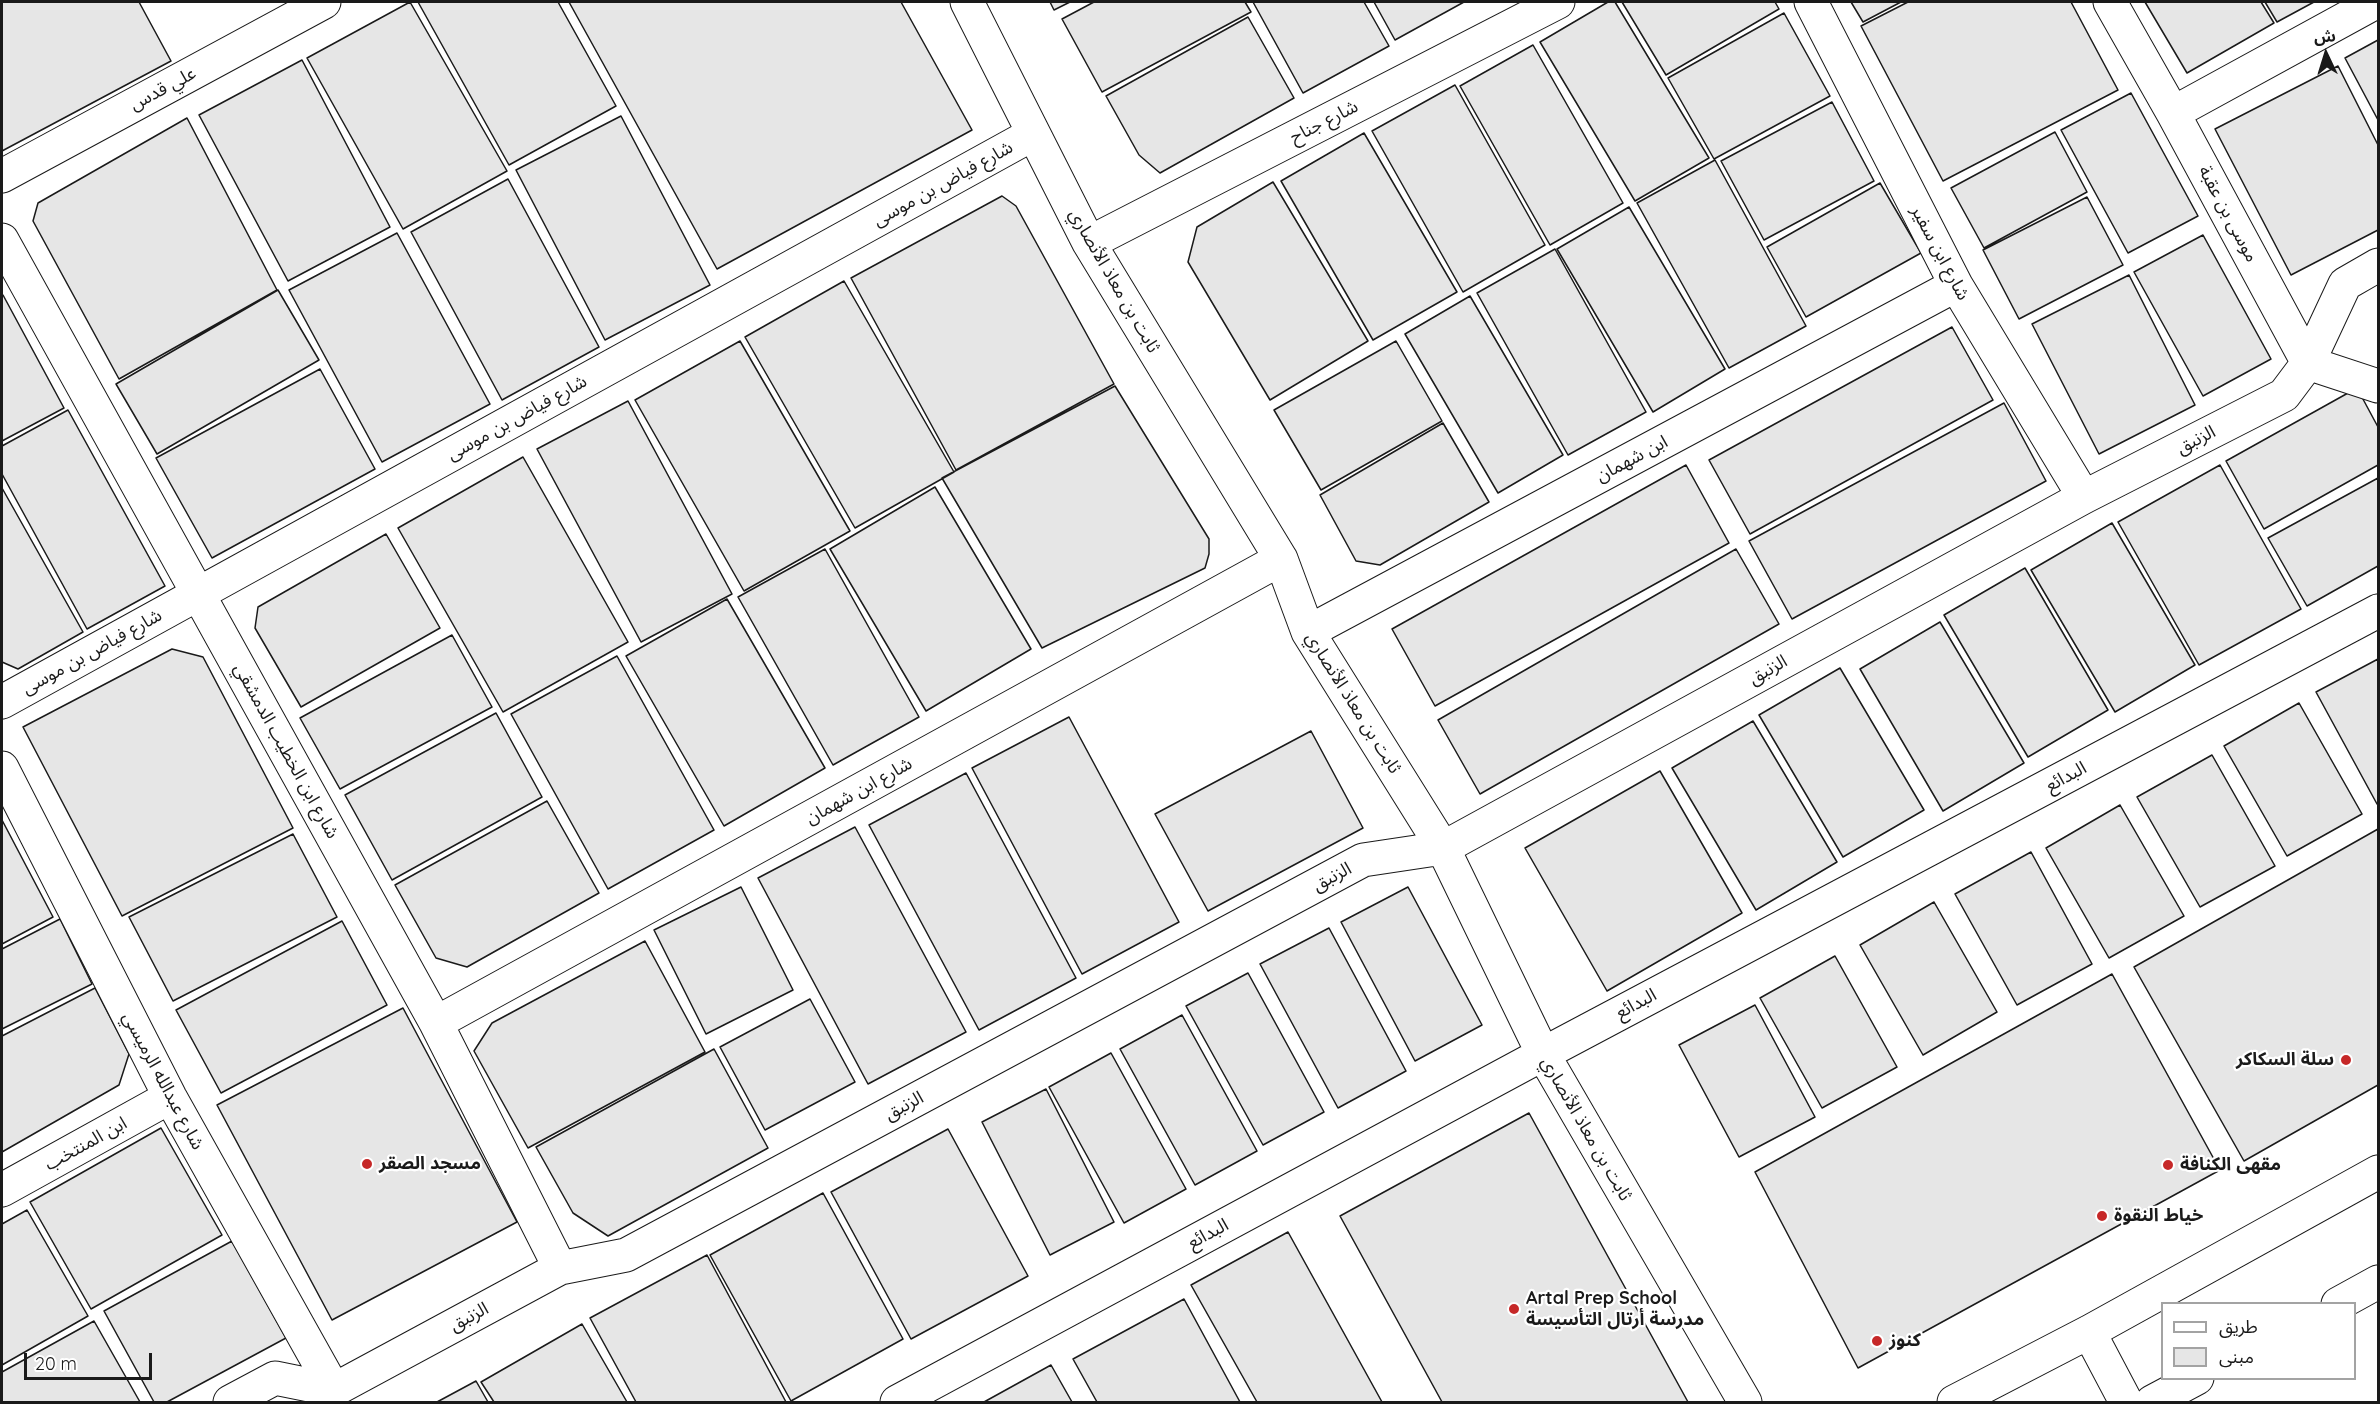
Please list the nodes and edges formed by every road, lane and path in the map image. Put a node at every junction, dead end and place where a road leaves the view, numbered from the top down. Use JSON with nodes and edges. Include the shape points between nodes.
{"nodes":[{"id":1,"x":324,"y":2,"type":"edge"},
{"id":2,"x":967,"y":2,"type":"edge"},
{"id":3,"x":1558,"y":2,"type":"edge"},
{"id":4,"x":1811,"y":2,"type":"edge"},
{"id":5,"x":2110,"y":2,"type":"edge"},
{"id":6,"x":2376,"y":2,"type":"edge"},
{"id":7,"x":2173,"y":113,"type":"junction"},
{"id":8,"x":1033,"y":134,"type":"junction"},
{"id":9,"x":2,"y":176,"type":"edge"},
{"id":10,"x":2,"y":240,"type":"edge"},
{"id":11,"x":1089,"y":243,"type":"junction"},
{"id":12,"x":2379,"y":265,"type":"edge"},
{"id":13,"x":1956,"y":285,"type":"junction"},
{"id":14,"x":2308,"y":363,"type":"junction"},
{"id":15,"x":2379,"y":387,"type":"edge"},
{"id":16,"x":2084,"y":497,"type":"junction"},
{"id":17,"x":1281,"y":559,"type":"junction"},
{"id":18,"x":198,"y":593,"type":"junction"},
{"id":19,"x":2379,"y":611,"type":"edge"},
{"id":20,"x":1308,"y":632,"type":"junction"},
{"id":21,"x":2,"y":702,"type":"edge"},
{"id":22,"x":2,"y":768,"type":"edge"},
{"id":23,"x":1443,"y":848,"type":"junction"},
{"id":24,"x":436,"y":1023,"type":"junction"},
{"id":25,"x":1543,"y":1054,"type":"junction"},
{"id":26,"x":170,"y":1097,"type":"junction"},
{"id":27,"x":2379,"y":1172,"type":"edge"},
{"id":28,"x":2,"y":1190,"type":"edge"},
{"id":29,"x":560,"y":1268,"type":"junction"},
{"id":30,"x":2379,"y":1282,"type":"edge"},
{"id":31,"x":2342,"y":1302,"type":"edge"},
{"id":32,"x":2089,"y":1332,"type":"junction"},
{"id":33,"x":2193,"y":1380,"type":"edge"},
{"id":34,"x":281,"y":1390,"type":"edge"},
{"id":35,"x":334,"y":1390,"type":"junction"},
{"id":36,"x":230,"y":1402,"type":"edge"},
{"id":37,"x":897,"y":1402,"type":"edge"},
{"id":38,"x":1745,"y":1402,"type":"edge"},
{"id":39,"x":1954,"y":1402,"type":"edge"},
{"id":40,"x":2126,"y":1402,"type":"edge"},
{"id":41,"x":2152,"y":1402,"type":"edge"}],
"edges":[{"from":1,"to":9,"type":"street","name":"علي قدس"},
{"from":2,"to":8,"type":"street","name":"ثابت بن معاذ الأنصاري"},
{"from":3,"to":11,"type":"street","name":"شارع جناح"},
{"from":4,"to":13,"type":"street","name":"شارع ابن سفير"},
{"from":5,"to":7,"type":"street","name":"موسى بن عقبة"},
{"from":6,"to":7,"type":"street"},
{"from":7,"to":14,"type":"street","name":"موسى بن عقبة"},
{"from":8,"to":11,"type":"street","name":"ثابت بن معاذ الأنصاري"},
{"from":8,"to":18,"type":"street","name":"شارع فياض بن موسى"},
{"from":10,"to":18,"type":"street","name":"شارع ابن الخطيب الدمشقي"},
{"from":11,"to":17,"type":"street","name":"ثابت بن معاذ الأنصاري"},
{"from":12,"to":14,"type":"street","name":"الزنبق","via":[[2344,284]]},
{"from":13,"to":16,"type":"street","name":"شارع ابن سفير"},
{"from":13,"to":20,"type":"street","name":"ابن شهمان"},
{"from":14,"to":15,"type":"street"},
{"from":14,"to":16,"type":"street","name":"الزنبق","via":[[2284,395]]},
{"from":16,"to":23,"type":"street","name":"الزنبق"},
{"from":17,"to":20,"type":"street","name":"ثابت بن معاذ الأنصاري"},
{"from":17,"to":24,"type":"street","name":"شارع ابن شهمان"},
{"from":18,"to":21,"type":"street","name":"شارع فياض بن موسى"},
{"from":18,"to":24,"type":"street","name":"شارع ابن الخطيب الدمشقي"},
{"from":19,"to":25,"type":"street","name":"البدائع"},
{"from":20,"to":23,"type":"street","name":"ثابت بن معاذ الأنصاري"},
{"from":22,"to":26,"type":"street","name":"شارع عبدالله الرميسي"},
{"from":23,"to":25,"type":"street","name":"ثابت بن معاذ الأنصاري"},
{"from":23,"to":29,"type":"street","name":"الزنبق","via":[[1363,860],[626,1255]]},
{"from":24,"to":29,"type":"street","name":"شارع ابن الخطيب الدمشقي"},
{"from":25,"to":37,"type":"street","name":"البدائع"},
{"from":25,"to":38,"type":"street","name":"ثابت بن معاذ الأنصاري"},
{"from":26,"to":28,"type":"street","name":"ابن المنتخب"},
{"from":26,"to":35,"type":"street","name":"شارع عبدالله الرميسي"},
{"from":27,"to":32,"type":"street"},
{"from":29,"to":35,"type":"street","name":"الزنبق"},
{"from":30,"to":31,"type":"street"},
{"from":32,"to":39,"type":"street"},
{"from":32,"to":40,"type":"street"},
{"from":33,"to":41,"type":"street"},
{"from":34,"to":35,"type":"street"},
{"from":34,"to":36,"type":"street"}]}
